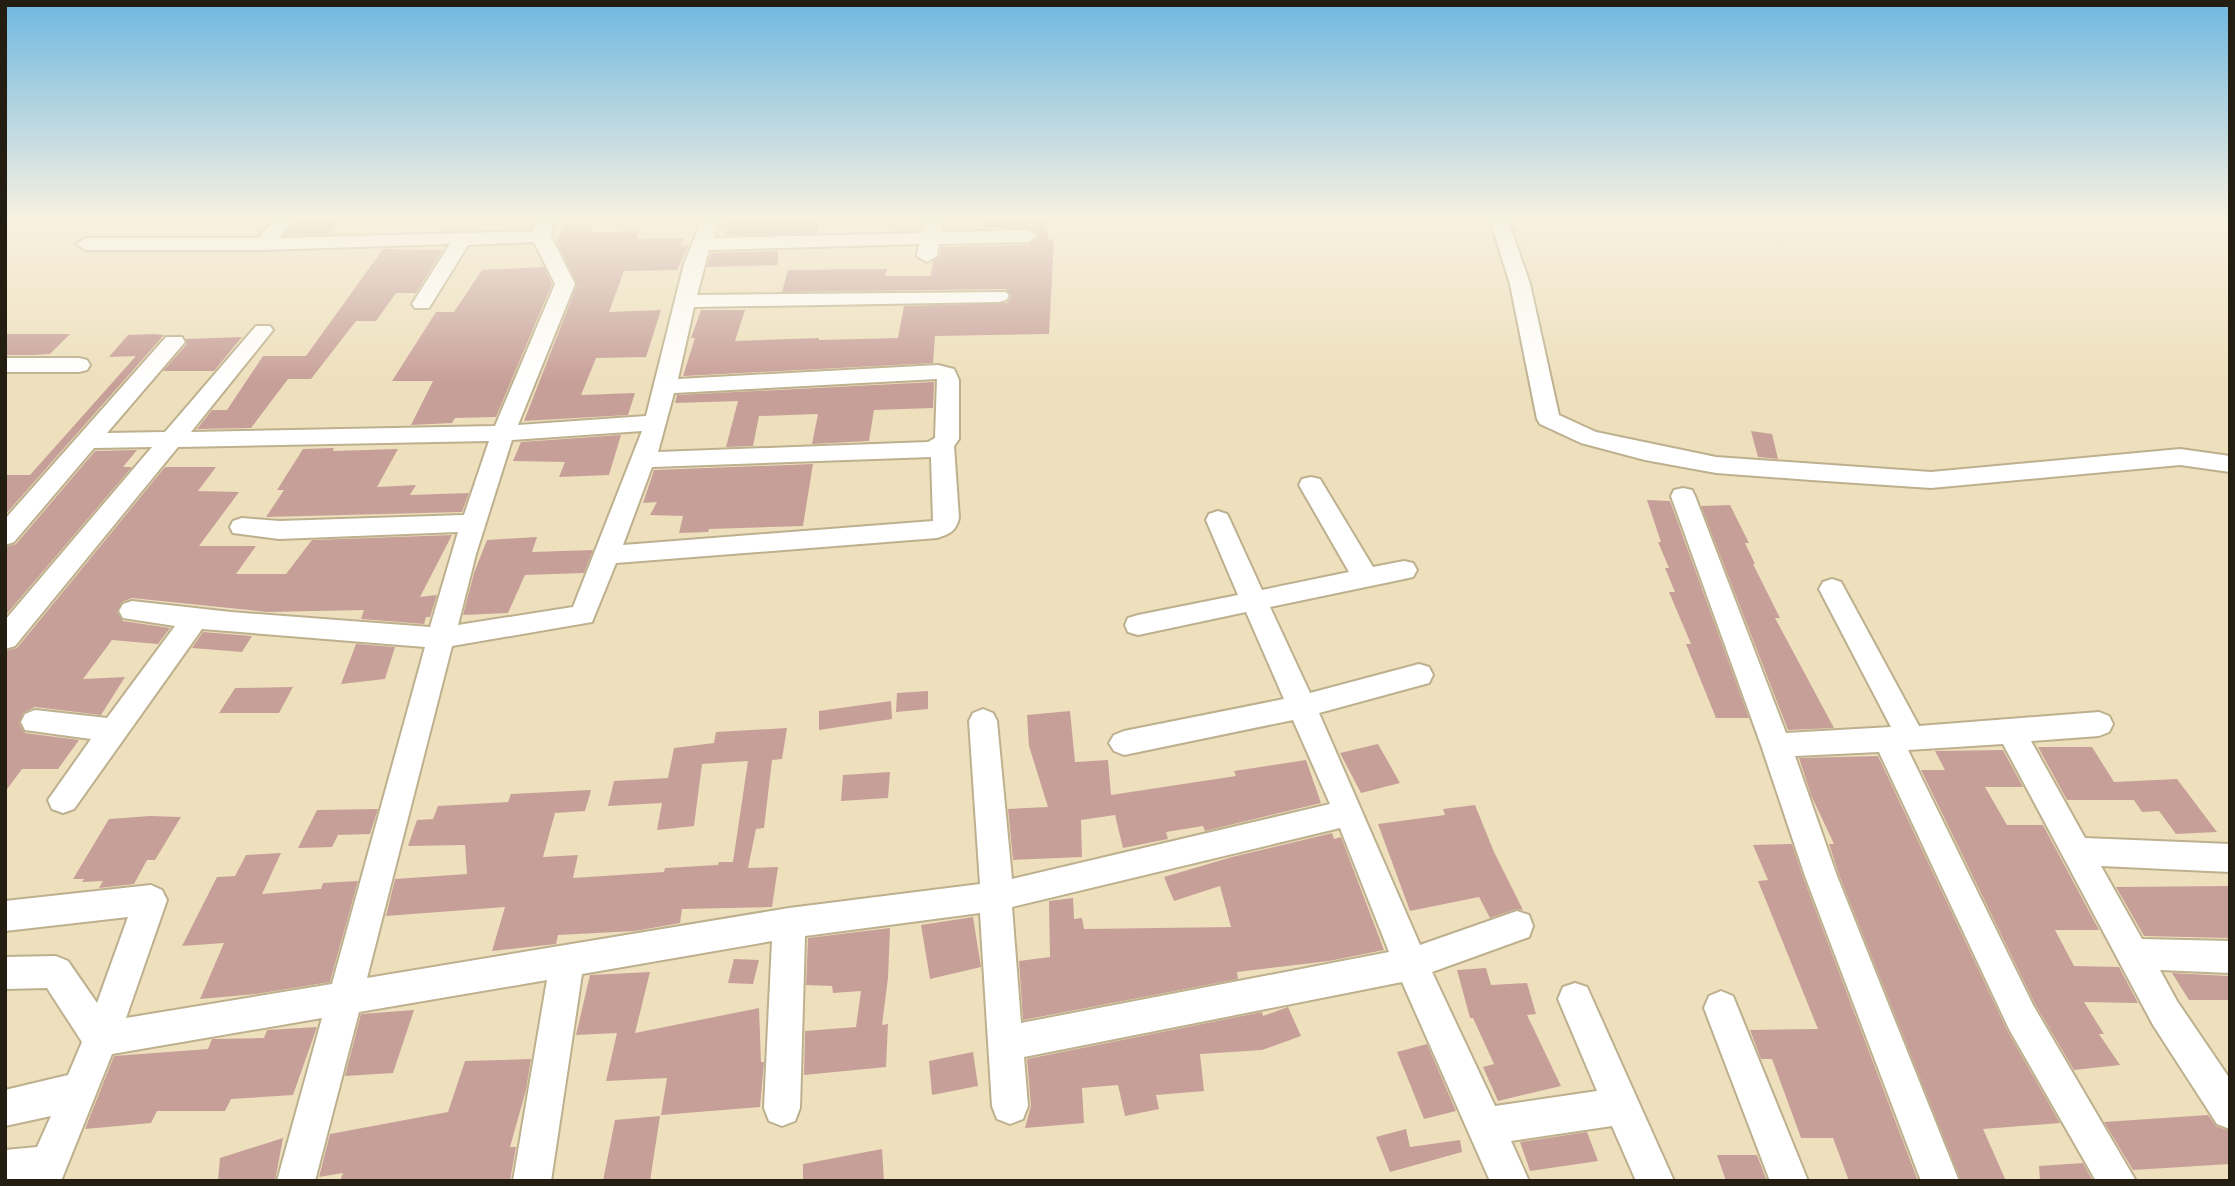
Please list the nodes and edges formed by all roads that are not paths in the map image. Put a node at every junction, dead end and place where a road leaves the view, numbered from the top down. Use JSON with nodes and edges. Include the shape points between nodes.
{"nodes":[{"id":1,"x":442,"y":272,"type":"edge"},
{"id":2,"x":561,"y":272,"type":"edge"},
{"id":3,"x":693,"y":272,"type":"edge"},
{"id":4,"x":1516,"y":272,"type":"edge"},
{"id":5,"x":999,"y":296,"type":"dead end"},
{"id":6,"x":685,"y":301,"type":"junction"},
{"id":7,"x":422,"y":304,"type":"dead end"},
{"id":8,"x":263,"y":331,"type":"dead end"},
{"id":9,"x":174,"y":342,"type":"dead end"},
{"id":10,"x":5,"y":365,"type":"edge"},
{"id":11,"x":79,"y":365,"type":"dead end"},
{"id":12,"x":665,"y":387,"type":"junction"},
{"id":13,"x":656,"y":423,"type":"junction"},
{"id":14,"x":503,"y":433,"type":"junction"},
{"id":15,"x":88,"y":441,"type":"junction"},
{"id":16,"x":173,"y":441,"type":"junction"},
{"id":17,"x":942,"y":446,"type":"junction"},
{"id":18,"x":643,"y":460,"type":"junction"},
{"id":19,"x":2230,"y":464,"type":"edge"},
{"id":20,"x":1311,"y":485,"type":"dead end"},
{"id":21,"x":1683,"y":496,"type":"dead end"},
{"id":22,"x":1218,"y":520,"type":"dead end"},
{"id":23,"x":475,"y":523,"type":"junction"},
{"id":24,"x":242,"y":527,"type":"dead end"},
{"id":25,"x":5,"y":536,"type":"edge"},
{"id":26,"x":606,"y":555,"type":"junction"},
{"id":27,"x":1404,"y":570,"type":"dead end"},
{"id":28,"x":1366,"y":578,"type":"junction"},
{"id":29,"x":1832,"y":589,"type":"dead end"},
{"id":30,"x":1255,"y":602,"type":"junction"},
{"id":31,"x":132,"y":611,"type":"dead end"},
{"id":32,"x":196,"y":617,"type":"junction"},
{"id":33,"x":1138,"y":625,"type":"dead end"},
{"id":34,"x":440,"y":638,"type":"junction"},
{"id":35,"x":5,"y":639,"type":"edge"},
{"id":36,"x":1419,"y":676,"type":"dead end"},
{"id":37,"x":1301,"y":707,"type":"junction"},
{"id":38,"x":983,"y":721,"type":"dead end"},
{"id":39,"x":35,"y":722,"type":"dead end"},
{"id":40,"x":2099,"y":724,"type":"dead end"},
{"id":41,"x":114,"y":730,"type":"junction"},
{"id":42,"x":2010,"y":730,"type":"junction"},
{"id":43,"x":1900,"y":739,"type":"junction"},
{"id":44,"x":1124,"y":743,"type":"dead end"},
{"id":45,"x":1776,"y":745,"type":"junction"},
{"id":46,"x":63,"y":800,"type":"dead end"},
{"id":47,"x":1349,"y":813,"type":"junction"},
{"id":48,"x":2076,"y":851,"type":"junction"},
{"id":49,"x":2230,"y":858,"type":"edge"},
{"id":50,"x":996,"y":897,"type":"junction"},
{"id":51,"x":5,"y":916,"type":"edge"},
{"id":52,"x":789,"y":923,"type":"junction"},
{"id":53,"x":1517,"y":926,"type":"dead end"},
{"id":54,"x":2133,"y":954,"type":"junction"},
{"id":55,"x":2230,"y":957,"type":"edge"},
{"id":56,"x":567,"y":959,"type":"junction"},
{"id":57,"x":1411,"y":964,"type":"junction"},
{"id":58,"x":11,"y":976,"type":"edge"},
{"id":59,"x":345,"y":998,"type":"junction"},
{"id":60,"x":1575,"y":999,"type":"dead end"},
{"id":61,"x":1721,"y":1008,"type":"dead end"},
{"id":62,"x":101,"y":1039,"type":"junction"},
{"id":63,"x":1007,"y":1043,"type":"junction"},
{"id":64,"x":79,"y":1091,"type":"junction"},
{"id":65,"x":1010,"y":1106,"type":"dead end"},
{"id":66,"x":1622,"y":1106,"type":"junction"},
{"id":67,"x":5,"y":1108,"type":"edge"},
{"id":68,"x":782,"y":1108,"type":"dead end"},
{"id":69,"x":2230,"y":1111,"type":"edge"},
{"id":70,"x":1484,"y":1126,"type":"junction"},
{"id":71,"x":5,"y":1169,"type":"edge"},
{"id":72,"x":45,"y":1173,"type":"edge"},
{"id":73,"x":296,"y":1181,"type":"edge"},
{"id":74,"x":532,"y":1181,"type":"edge"},
{"id":75,"x":1510,"y":1181,"type":"edge"},
{"id":76,"x":1655,"y":1181,"type":"edge"},
{"id":77,"x":1789,"y":1181,"type":"edge"},
{"id":78,"x":1940,"y":1181,"type":"edge"},
{"id":79,"x":2116,"y":1181,"type":"edge"}],
"edges":[{"from":1,"to":7,"type":"street"},
{"from":2,"to":14,"type":"street","via":[[565,284]]},
{"from":3,"to":6,"type":"street"},
{"from":4,"to":19,"type":"street","via":[[1548,419],[1590,438],[1716,465],[1931,480],[2180,457]]},
{"from":5,"to":6,"type":"street"},
{"from":6,"to":12,"type":"street"},
{"from":8,"to":16,"type":"street"},
{"from":9,"to":15,"type":"street"},
{"from":10,"to":11,"type":"street"},
{"from":12,"to":13,"type":"street"},
{"from":12,"to":17,"type":"street","via":[[938,372],[948,380],[947,439]]},
{"from":13,"to":14,"type":"street"},
{"from":13,"to":18,"type":"street"},
{"from":14,"to":16,"type":"street"},
{"from":14,"to":23,"type":"street"},
{"from":15,"to":16,"type":"street"},
{"from":15,"to":25,"type":"street"},
{"from":16,"to":35,"type":"street"},
{"from":17,"to":18,"type":"street"},
{"from":17,"to":26,"type":"street","via":[[947,519],[937,530]]},
{"from":18,"to":26,"type":"street"},
{"from":20,"to":28,"type":"street"},
{"from":21,"to":45,"type":"street"},
{"from":22,"to":30,"type":"street"},
{"from":23,"to":24,"type":"street","via":[[279,530]]},
{"from":23,"to":34,"type":"street"},
{"from":26,"to":34,"type":"street","via":[[583,615]]},
{"from":27,"to":28,"type":"street"},
{"from":28,"to":30,"type":"street"},
{"from":29,"to":43,"type":"street"},
{"from":30,"to":33,"type":"street"},
{"from":30,"to":37,"type":"street"},
{"from":31,"to":32,"type":"street"},
{"from":32,"to":34,"type":"street"},
{"from":32,"to":41,"type":"street"},
{"from":34,"to":59,"type":"street"},
{"from":36,"to":37,"type":"street"},
{"from":37,"to":44,"type":"street"},
{"from":37,"to":47,"type":"street"},
{"from":38,"to":50,"type":"street"},
{"from":39,"to":41,"type":"street"},
{"from":40,"to":42,"type":"street"},
{"from":41,"to":46,"type":"street"},
{"from":42,"to":43,"type":"street"},
{"from":42,"to":48,"type":"street"},
{"from":43,"to":45,"type":"street"},
{"from":43,"to":79,"type":"street","via":[[2021,1017]]},
{"from":45,"to":78,"type":"street","via":[[1821,876]]},
{"from":47,"to":50,"type":"street"},
{"from":47,"to":57,"type":"street"},
{"from":48,"to":49,"type":"street"},
{"from":48,"to":54,"type":"street"},
{"from":50,"to":52,"type":"street"},
{"from":50,"to":63,"type":"street"},
{"from":51,"to":62,"type":"street","via":[[151,900]]},
{"from":52,"to":56,"type":"street"},
{"from":52,"to":68,"type":"street"},
{"from":53,"to":57,"type":"street"},
{"from":54,"to":55,"type":"street"},
{"from":54,"to":69,"type":"street","via":[[2165,1013]]},
{"from":56,"to":59,"type":"street"},
{"from":56,"to":74,"type":"street"},
{"from":57,"to":63,"type":"street"},
{"from":57,"to":70,"type":"street"},
{"from":58,"to":62,"type":"street","via":[[56,972]]},
{"from":59,"to":62,"type":"street"},
{"from":59,"to":73,"type":"street"},
{"from":60,"to":66,"type":"street"},
{"from":61,"to":77,"type":"street"},
{"from":62,"to":64,"type":"street"},
{"from":63,"to":65,"type":"street"},
{"from":64,"to":67,"type":"street"},
{"from":64,"to":72,"type":"street"},
{"from":66,"to":70,"type":"street"},
{"from":66,"to":76,"type":"street"},
{"from":70,"to":75,"type":"street"},
{"from":71,"to":72,"type":"street"}]}
